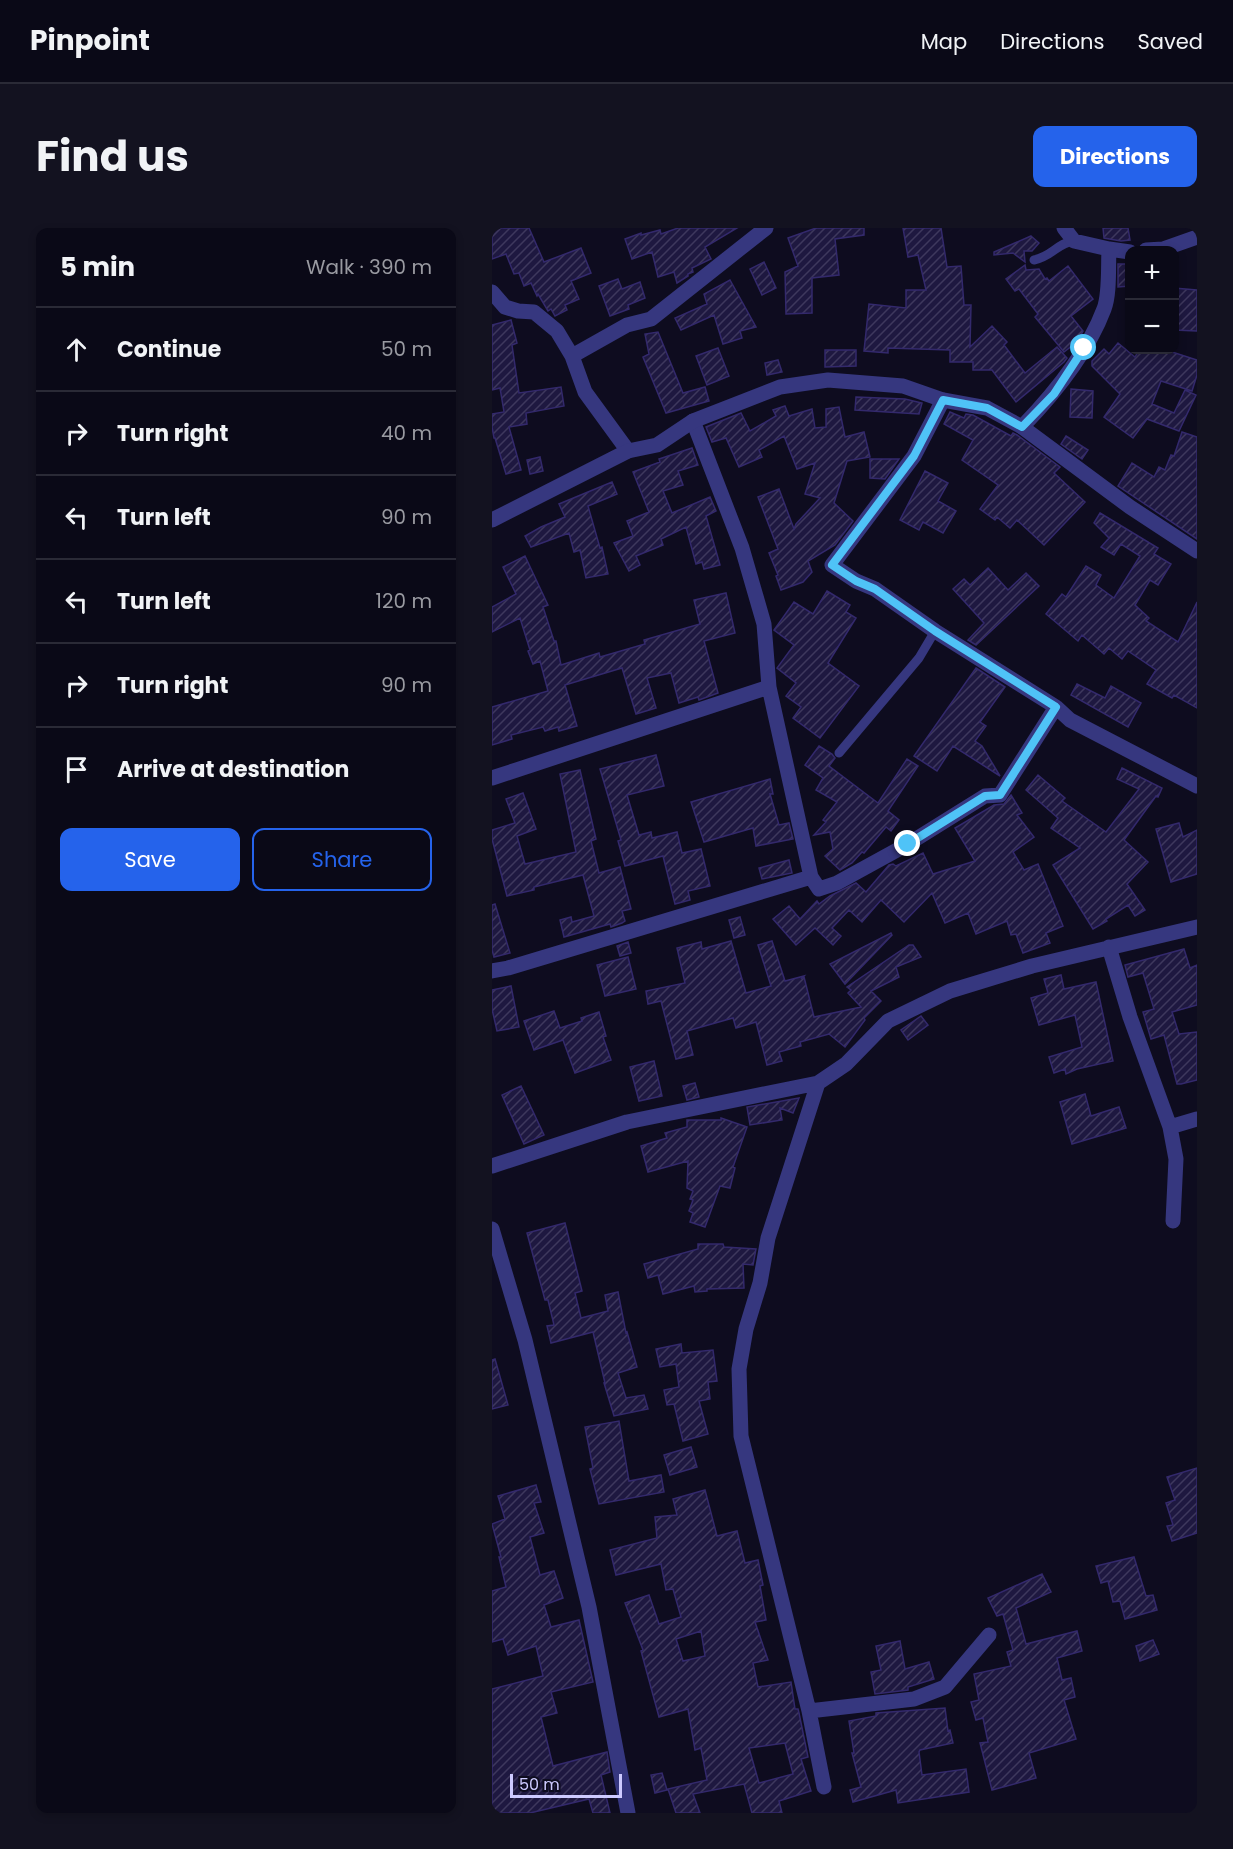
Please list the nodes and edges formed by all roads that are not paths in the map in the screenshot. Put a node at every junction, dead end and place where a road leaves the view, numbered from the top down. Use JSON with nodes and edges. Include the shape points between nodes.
{"nodes":[{"id":1,"x":766,"y":228,"type":"edge"},
{"id":2,"x":1064,"y":228,"type":"edge"},
{"id":3,"x":1197,"y":237,"type":"edge"},
{"id":4,"x":1074,"y":241,"type":"junction"},
{"id":5,"x":1172,"y":246,"type":"edge"},
{"id":6,"x":1109,"y":249,"type":"junction"},
{"id":7,"x":1125,"y":251,"type":"edge"},
{"id":8,"x":1034,"y":260,"type":"dead end"},
{"id":9,"x":492,"y":292,"type":"edge"},
{"id":10,"x":498,"y":309,"type":"edge"},
{"id":11,"x":572,"y":356,"type":"junction"},
{"id":12,"x":943,"y":400,"type":"junction"},
{"id":13,"x":693,"y":421,"type":"junction"},
{"id":14,"x":1022,"y":427,"type":"junction"},
{"id":15,"x":628,"y":451,"type":"junction"},
{"id":16,"x":492,"y":520,"type":"edge"},
{"id":17,"x":1197,"y":551,"type":"edge"},
{"id":18,"x":935,"y":631,"type":"junction"},
{"id":19,"x":769,"y":687,"type":"junction"},
{"id":20,"x":1056,"y":707,"type":"junction"},
{"id":21,"x":838,"y":753,"type":"dead end"},
{"id":22,"x":492,"y":778,"type":"edge"},
{"id":23,"x":1197,"y":786,"type":"edge"},
{"id":24,"x":811,"y":877,"type":"junction"},
{"id":25,"x":1197,"y":927,"type":"edge"},
{"id":26,"x":1109,"y":947,"type":"junction"},
{"id":27,"x":492,"y":971,"type":"edge"},
{"id":28,"x":818,"y":1083,"type":"junction"},
{"id":29,"x":1197,"y":1119,"type":"edge"},
{"id":30,"x":1170,"y":1127,"type":"junction"},
{"id":31,"x":492,"y":1166,"type":"edge"},
{"id":32,"x":1173,"y":1221,"type":"dead end"},
{"id":33,"x":492,"y":1229,"type":"edge"},
{"id":34,"x":989,"y":1635,"type":"dead end"},
{"id":35,"x":809,"y":1711,"type":"junction"},
{"id":36,"x":824,"y":1787,"type":"dead end"},
{"id":37,"x":628,"y":1813,"type":"edge"}],
"edges":[{"from":1,"to":11,"type":"street","via":[[651,319],[627,326]]},
{"from":2,"to":4,"type":"street"},
{"from":3,"to":5,"type":"street"},
{"from":4,"to":6,"type":"street"},
{"from":4,"to":8,"type":"lane","via":[[1060,244],[1045,257]]},
{"from":6,"to":7,"type":"street"},
{"from":6,"to":14,"type":"street","via":[[1105,308],[1054,394]]},
{"from":9,"to":10,"type":"street"},
{"from":10,"to":11,"type":"street","via":[[534,312],[557,331]]},
{"from":11,"to":15,"type":"street","via":[[585,392]]},
{"from":12,"to":13,"type":"street","via":[[903,386],[828,380],[780,387]]},
{"from":12,"to":14,"type":"street","via":[[987,408]]},
{"from":12,"to":18,"type":"street","via":[[914,456],[832,565]]},
{"from":13,"to":15,"type":"street","via":[[657,445]]},
{"from":13,"to":19,"type":"street","via":[[742,548],[764,624]]},
{"from":14,"to":17,"type":"street"},
{"from":15,"to":16,"type":"street"},
{"from":18,"to":20,"type":"street"},
{"from":18,"to":21,"type":"lane","via":[[919,658]]},
{"from":19,"to":22,"type":"street"},
{"from":19,"to":24,"type":"street"},
{"from":20,"to":23,"type":"street","via":[[1070,720]]},
{"from":20,"to":24,"type":"street","via":[[1000,795],[985,796],[837,883],[819,889]]},
{"from":24,"to":27,"type":"street"},
{"from":25,"to":26,"type":"street"},
{"from":26,"to":28,"type":"street","via":[[950,991],[888,1021],[846,1064]]},
{"from":26,"to":30,"type":"street"},
{"from":28,"to":31,"type":"street","via":[[627,1122]]},
{"from":28,"to":35,"type":"street","via":[[768,1238],[739,1369],[741,1436]]},
{"from":29,"to":30,"type":"street"},
{"from":30,"to":32,"type":"street","via":[[1176,1159]]},
{"from":33,"to":37,"type":"street","via":[[525,1340],[589,1607]]},
{"from":34,"to":35,"type":"street","via":[[945,1687],[914,1699]]},
{"from":35,"to":36,"type":"street"}]}
